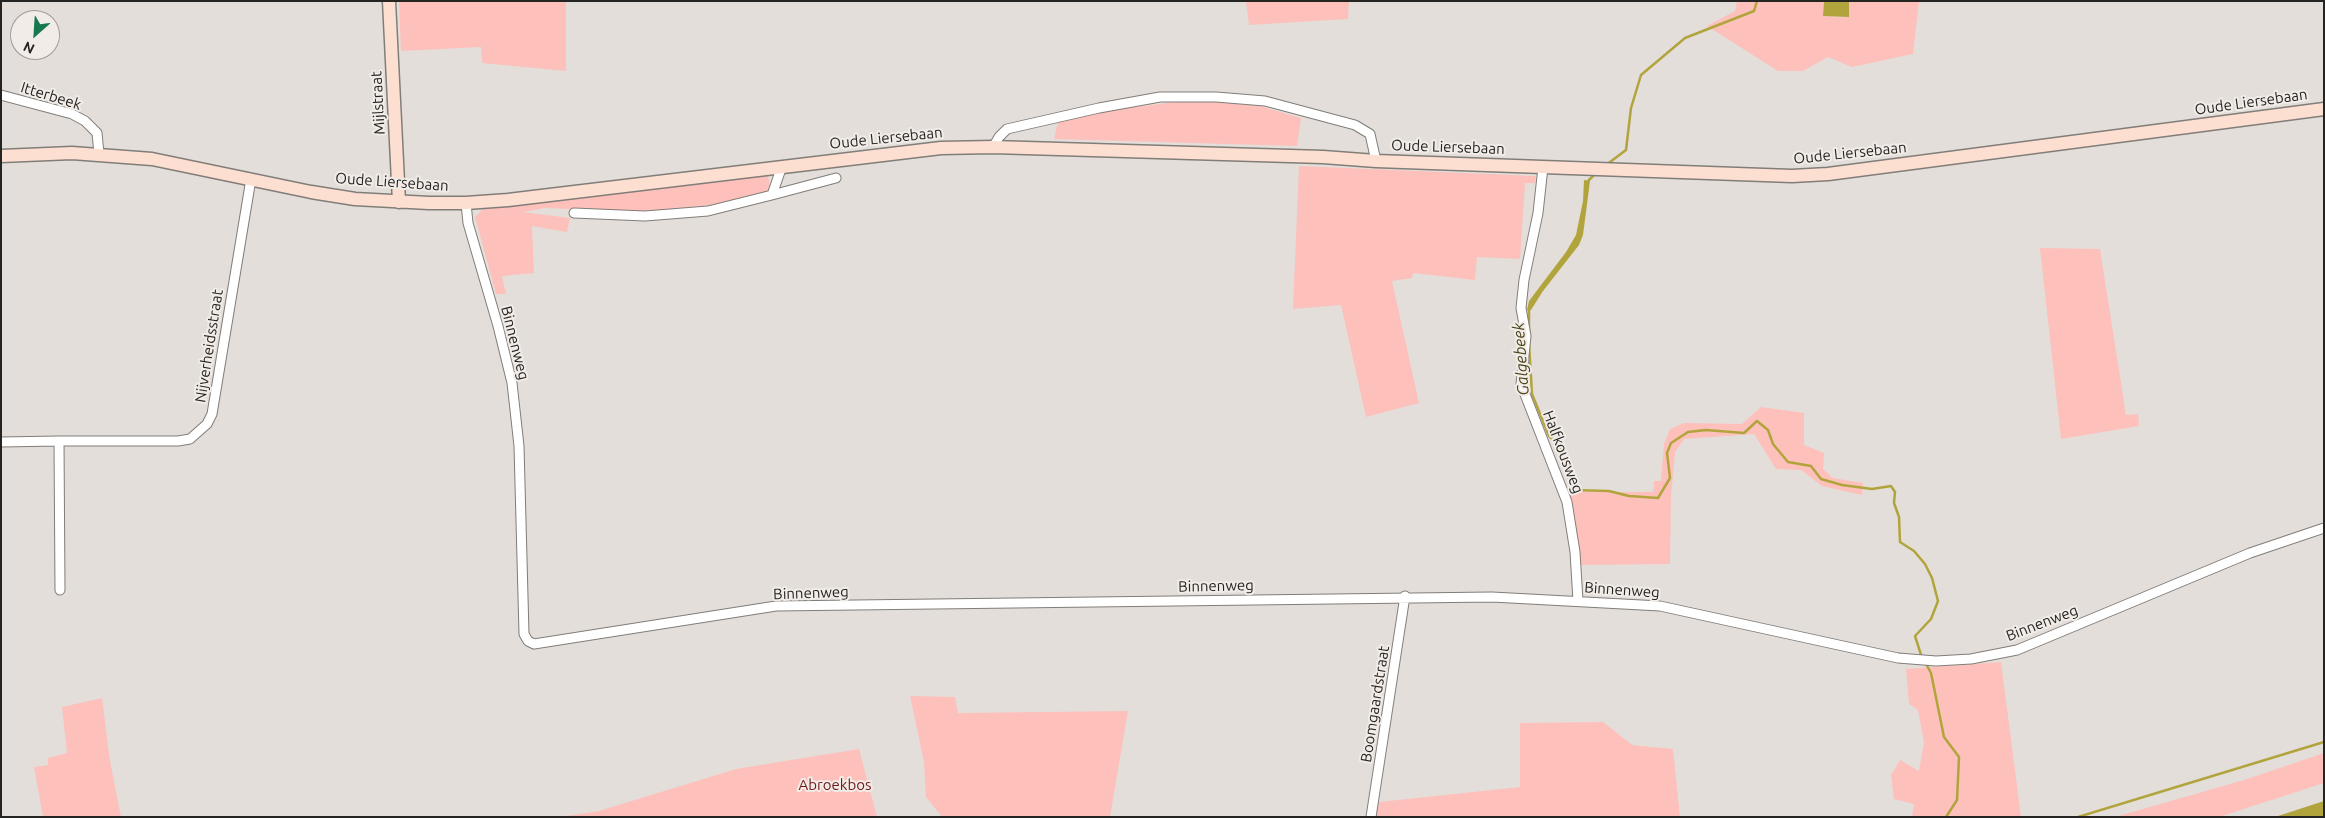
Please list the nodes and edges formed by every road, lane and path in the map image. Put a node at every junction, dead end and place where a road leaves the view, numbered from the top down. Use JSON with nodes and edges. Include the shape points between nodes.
{"nodes":[{"id":1,"x":389,"y":1,"type":"edge"},
{"id":2,"x":1,"y":95,"type":"edge"},
{"id":3,"x":2324,"y":109,"type":"edge"},
{"id":4,"x":993,"y":147,"type":"junction"},
{"id":5,"x":99,"y":154,"type":"junction"},
{"id":6,"x":1,"y":156,"type":"edge"},
{"id":7,"x":1376,"y":161,"type":"junction"},
{"id":8,"x":782,"y":166,"type":"junction"},
{"id":9,"x":1543,"y":167,"type":"junction"},
{"id":10,"x":836,"y":178,"type":"dead end"},
{"id":11,"x":251,"y":179,"type":"junction"},
{"id":12,"x":772,"y":195,"type":"junction"},
{"id":13,"x":399,"y":202,"type":"junction"},
{"id":14,"x":466,"y":203,"type":"junction"},
{"id":15,"x":574,"y":213,"type":"dead end"},
{"id":16,"x":59,"y":441,"type":"junction"},
{"id":17,"x":1,"y":442,"type":"edge"},
{"id":18,"x":2324,"y":528,"type":"edge"},
{"id":19,"x":60,"y":590,"type":"dead end"},
{"id":20,"x":1405,"y":596,"type":"junction"},
{"id":21,"x":1578,"y":601,"type":"junction"},
{"id":22,"x":1371,"y":817,"type":"edge"}],
"edges":[{"from":1,"to":13,"type":"main road","name":"Mijlstraat"},
{"from":2,"to":5,"type":"street","name":"Itterbeek","via":[[72,114],[85,121],[97,133]]},
{"from":3,"to":9,"type":"main road","name":"Oude Liersebaan","via":[[1828,174],[1792,176]]},
{"from":4,"to":7,"type":"main road","name":"Oude Liersebaan"},
{"from":4,"to":7,"type":"street","name":"Oude Liersebaan","via":[[1007,129],[1099,108],[1160,96],[1216,97],[1265,101],[1355,125],[1370,134]]},
{"from":4,"to":8,"type":"main road","name":"Oude Liersebaan","via":[[941,148]]},
{"from":5,"to":6,"type":"main road","name":"Oude Liersebaan"},
{"from":5,"to":11,"type":"main road","name":"Oude Liersebaan","via":[[152,159]]},
{"from":7,"to":9,"type":"main road","name":"Oude Liersebaan"},
{"from":8,"to":12,"type":"street"},
{"from":8,"to":14,"type":"main road","name":"Oude Liersebaan"},
{"from":9,"to":21,"type":"street","name":"Halfkousweg","via":[[1521,308],[1526,336],[1522,384],[1568,502]]},
{"from":10,"to":12,"type":"street"},
{"from":11,"to":13,"type":"main road","name":"Oude Liersebaan","via":[[329,194]]},
{"from":11,"to":16,"type":"street","name":"Nijverheidsstraat","via":[[212,414],[207,424],[190,439],[178,441]]},
{"from":12,"to":15,"type":"street","via":[[708,211],[645,216]]},
{"from":13,"to":14,"type":"main road","name":"Oude Liersebaan"},
{"from":14,"to":20,"type":"street","name":"Binnenweg","via":[[468,223],[512,383],[519,446],[524,634],[534,644],[776,606]]},
{"from":16,"to":17,"type":"street","name":"Nijverheidsstraat"},
{"from":16,"to":19,"type":"street"},
{"from":18,"to":21,"type":"street","name":"Binnenweg","via":[[2250,553],[2017,650],[1971,659],[1898,658],[1660,606]]},
{"from":20,"to":21,"type":"street","name":"Binnenweg"},
{"from":20,"to":22,"type":"street","name":"Boomgaardstraat"}]}
